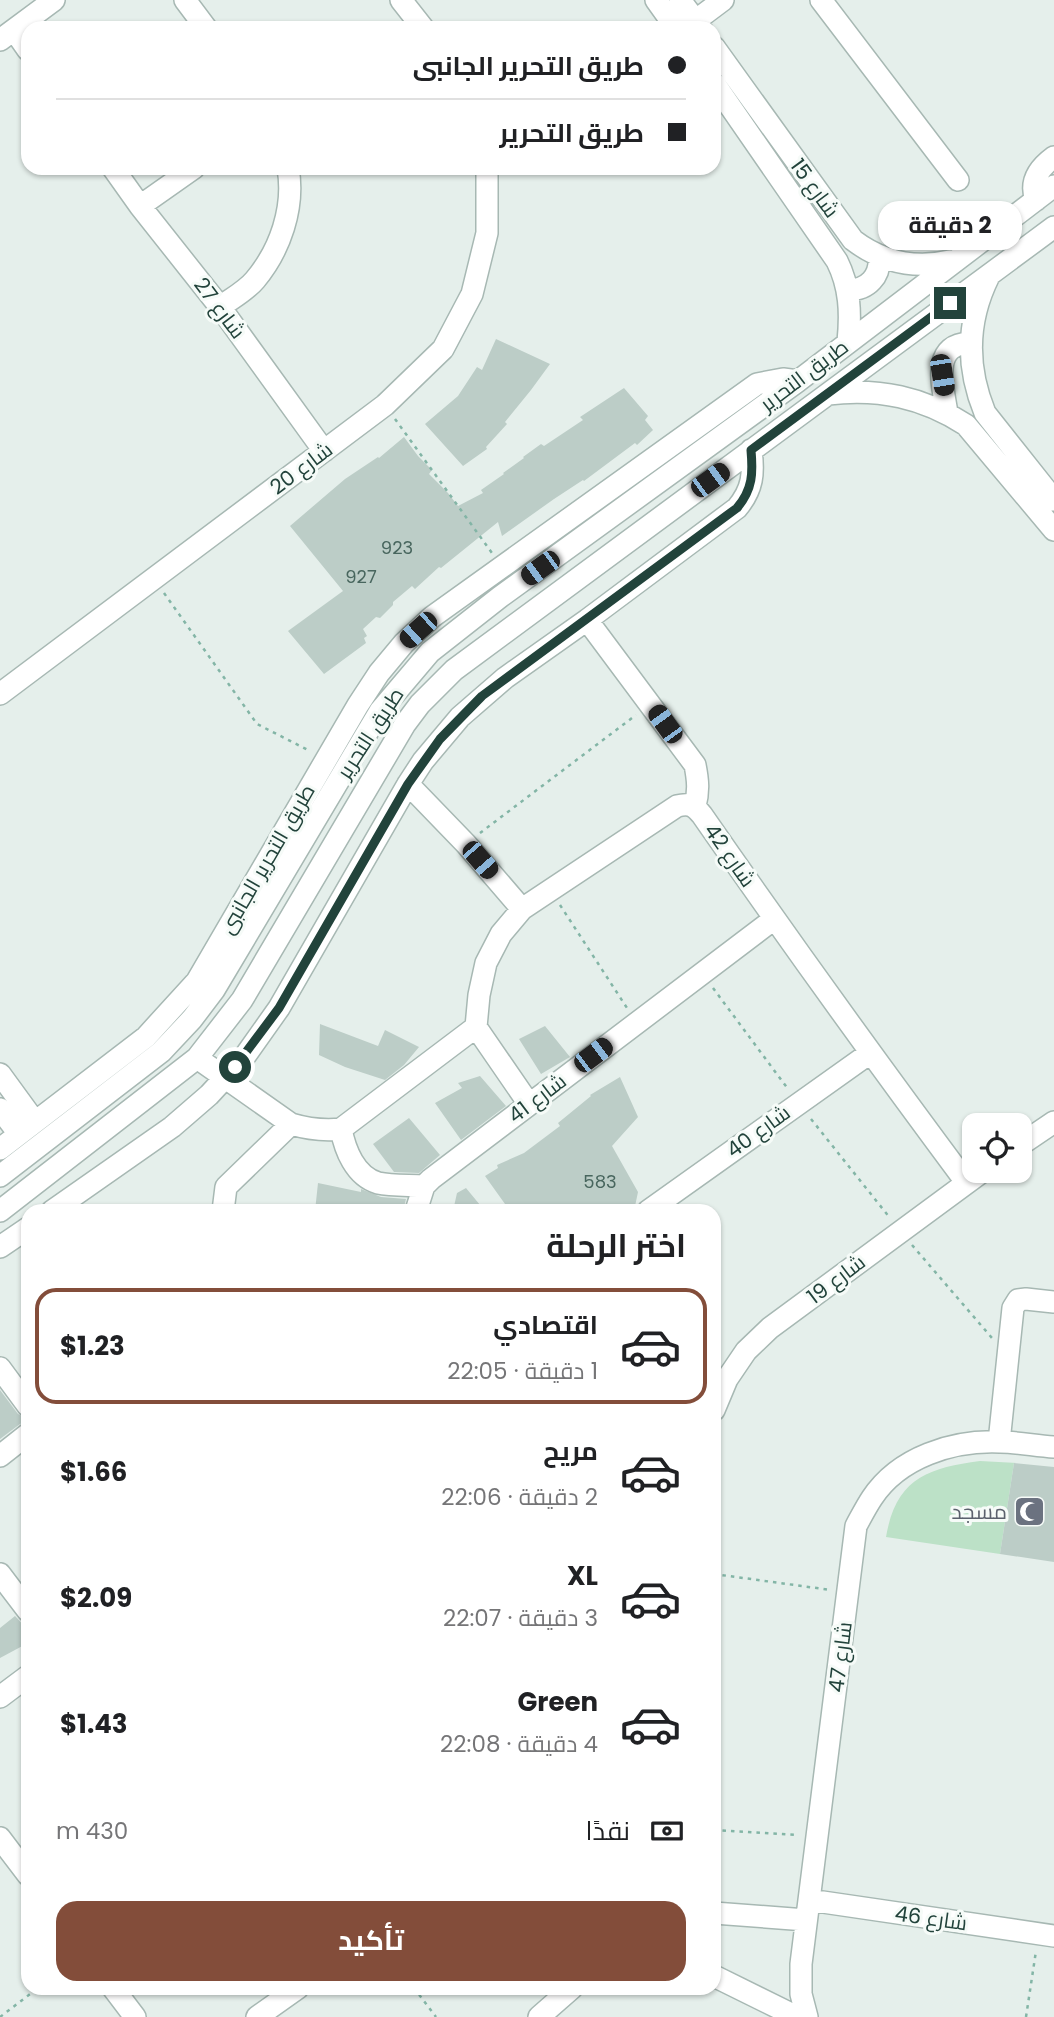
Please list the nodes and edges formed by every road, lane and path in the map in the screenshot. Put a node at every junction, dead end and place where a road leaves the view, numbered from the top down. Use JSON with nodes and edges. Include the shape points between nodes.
{"nodes":[{"id":1,"x":54,"y":0,"type":"edge"},
{"id":2,"x":185,"y":0,"type":"edge"},
{"id":3,"x":401,"y":0,"type":"edge"},
{"id":4,"x":656,"y":0,"type":"edge"},
{"id":5,"x":680,"y":0,"type":"edge"},
{"id":6,"x":723,"y":0,"type":"edge"},
{"id":7,"x":821,"y":0,"type":"edge"},
{"id":8,"x":26,"y":21,"type":"edge"},
{"id":9,"x":201,"y":21,"type":"edge"},
{"id":10,"x":418,"y":21,"type":"edge"},
{"id":11,"x":685,"y":21,"type":"edge"},
{"id":12,"x":689,"y":21,"type":"edge"},
{"id":13,"x":696,"y":21,"type":"edge"},
{"id":14,"x":721,"y":57,"type":"edge"},
{"id":15,"x":721,"y":93,"type":"edge"},
{"id":16,"x":1054,"y":157,"type":"edge"},
{"id":17,"x":118,"y":175,"type":"edge"},
{"id":18,"x":184,"y":175,"type":"edge"},
{"id":19,"x":289,"y":175,"type":"edge"},
{"id":20,"x":486,"y":175,"type":"edge"},
{"id":21,"x":958,"y":180,"type":"dead end"},
{"id":22,"x":1054,"y":186,"type":"edge"},
{"id":23,"x":1036,"y":200,"type":"junction"},
{"id":24,"x":140,"y":206,"type":"junction"},
{"id":25,"x":1054,"y":226,"type":"edge"},
{"id":26,"x":880,"y":256,"type":"junction"},
{"id":27,"x":956,"y":260,"type":"junction"},
{"id":28,"x":991,"y":273,"type":"junction"},
{"id":29,"x":848,"y":290,"type":"junction"},
{"id":30,"x":220,"y":307,"type":"junction"},
{"id":31,"x":848,"y":342,"type":"junction"},
{"id":32,"x":970,"y":343,"type":"junction"},
{"id":33,"x":798,"y":381,"type":"junction"},
{"id":34,"x":826,"y":394,"type":"junction"},
{"id":35,"x":385,"y":405,"type":"junction"},
{"id":36,"x":947,"y":413,"type":"junction"},
{"id":37,"x":751,"y":450,"type":"junction"},
{"id":38,"x":324,"y":451,"type":"junction"},
{"id":39,"x":1054,"y":500,"type":"edge"},
{"id":40,"x":615,"y":513,"type":"junction"},
{"id":41,"x":1054,"y":530,"type":"edge"},
{"id":42,"x":629,"y":539,"type":"junction"},
{"id":43,"x":561,"y":553,"type":"junction"},
{"id":44,"x":502,"y":567,"type":"junction"},
{"id":45,"x":582,"y":574,"type":"junction"},
{"id":46,"x":154,"y":579,"type":"junction"},
{"id":47,"x":500,"y":597,"type":"junction"},
{"id":48,"x":587,"y":620,"type":"junction"},
{"id":49,"x":0,"y":694,"type":"edge"},
{"id":50,"x":650,"y":704,"type":"junction"},
{"id":51,"x":326,"y":760,"type":"junction"},
{"id":52,"x":408,"y":784,"type":"junction"},
{"id":53,"x":695,"y":806,"type":"junction"},
{"id":54,"x":466,"y":844,"type":"junction"},
{"id":55,"x":550,"y":890,"type":"junction"},
{"id":56,"x":522,"y":909,"type":"junction"},
{"id":57,"x":774,"y":919,"type":"junction"},
{"id":58,"x":225,"y":971,"type":"junction"},
{"id":59,"x":702,"y":974,"type":"junction"},
{"id":60,"x":197,"y":981,"type":"junction"},
{"id":61,"x":637,"y":1023,"type":"junction"},
{"id":62,"x":477,"y":1027,"type":"junction"},
{"id":63,"x":870,"y":1053,"type":"junction"},
{"id":64,"x":197,"y":1058,"type":"junction"},
{"id":65,"x":0,"y":1074,"type":"edge"},
{"id":66,"x":226,"y":1078,"type":"junction"},
{"id":67,"x":798,"y":1102,"type":"junction"},
{"id":68,"x":528,"y":1104,"type":"junction"},
{"id":69,"x":0,"y":1109,"type":"edge"},
{"id":70,"x":1054,"y":1122,"type":"edge"},
{"id":71,"x":291,"y":1124,"type":"junction"},
{"id":72,"x":27,"y":1128,"type":"junction"},
{"id":73,"x":341,"y":1129,"type":"junction"},
{"id":74,"x":1032,"y":1137,"type":"edge"},
{"id":75,"x":0,"y":1149,"type":"edge"},
{"id":76,"x":962,"y":1163,"type":"edge"},
{"id":77,"x":0,"y":1176,"type":"edge"},
{"id":78,"x":966,"y":1183,"type":"edge"},
{"id":79,"x":424,"y":1186,"type":"junction"},
{"id":80,"x":62,"y":1204,"type":"edge"},
{"id":81,"x":224,"y":1204,"type":"edge"},
{"id":82,"x":418,"y":1204,"type":"edge"},
{"id":83,"x":658,"y":1204,"type":"edge"},
{"id":84,"x":0,"y":1211,"type":"edge"},
{"id":85,"x":900,"y":1231,"type":"junction"},
{"id":86,"x":21,"y":1233,"type":"edge"},
{"id":87,"x":0,"y":1247,"type":"edge"},
{"id":88,"x":1054,"y":1303,"type":"edge"},
{"id":89,"x":1007,"y":1357,"type":"junction"},
{"id":90,"x":0,"y":1368,"type":"edge"},
{"id":91,"x":721,"y":1393,"type":"edge"},
{"id":92,"x":21,"y":1396,"type":"edge"},
{"id":93,"x":21,"y":1440,"type":"edge"},
{"id":94,"x":999,"y":1442,"type":"junction"},
{"id":95,"x":1054,"y":1447,"type":"edge"},
{"id":96,"x":0,"y":1456,"type":"edge"},
{"id":97,"x":0,"y":1574,"type":"edge"},
{"id":98,"x":721,"y":1575,"type":"edge"},
{"id":99,"x":848,"y":1592,"type":"junction"},
{"id":100,"x":21,"y":1602,"type":"edge"},
{"id":101,"x":21,"y":1681,"type":"edge"},
{"id":102,"x":0,"y":1697,"type":"edge"},
{"id":103,"x":721,"y":1830,"type":"edge"},
{"id":104,"x":817,"y":1836,"type":"junction"},
{"id":105,"x":0,"y":1838,"type":"edge"},
{"id":106,"x":21,"y":1866,"type":"edge"},
{"id":107,"x":808,"y":1910,"type":"junction"},
{"id":108,"x":721,"y":1913,"type":"edge"},
{"id":109,"x":1047,"y":1935,"type":"edge"},
{"id":110,"x":721,"y":1979,"type":"edge"},
{"id":111,"x":29,"y":1995,"type":"edge"},
{"id":112,"x":118,"y":1995,"type":"edge"},
{"id":113,"x":288,"y":1995,"type":"edge"},
{"id":114,"x":419,"y":1995,"type":"edge"},
{"id":115,"x":565,"y":1995,"type":"edge"},
{"id":116,"x":0,"y":2017,"type":"edge"},
{"id":117,"x":135,"y":2017,"type":"edge"},
{"id":118,"x":257,"y":2017,"type":"edge"},
{"id":119,"x":436,"y":2017,"type":"edge"},
{"id":120,"x":541,"y":2017,"type":"edge"},
{"id":121,"x":797,"y":2017,"type":"edge"},
{"id":122,"x":807,"y":2017,"type":"edge"},
{"id":123,"x":1026,"y":2017,"type":"edge"}],
"edges":[{"from":1,"to":8,"type":"street"},
{"from":2,"to":9,"type":"street"},
{"from":3,"to":10,"type":"street"},
{"from":4,"to":11,"type":"street"},
{"from":5,"to":12,"type":"street"},
{"from":6,"to":13,"type":"street"},
{"from":7,"to":21,"type":"street"},
{"from":14,"to":26,"type":"street","name":"شارع 15","via":[[853,240]]},
{"from":15,"to":29,"type":"street","name":"شارع 15","via":[[837,261]]},
{"from":16,"to":23,"type":"street","via":[[1037,174],[1032,191]]},
{"from":17,"to":24,"type":"street","name":"شارع 27"},
{"from":18,"to":24,"type":"street"},
{"from":19,"to":30,"type":"street","via":[[287,217],[274,252],[253,282]]},
{"from":20,"to":35,"type":"street","name":"شارع 20","via":[[487,233],[472,294],[443,349]]},
{"from":22,"to":23,"type":"street","name":"طريق التحرير"},
{"from":23,"to":27,"type":"street","name":"طريق التحرير"},
{"from":24,"to":30,"type":"street","name":"شارع 27"},
{"from":25,"to":28,"type":"street","name":"طريق التحرير"},
{"from":26,"to":27,"type":"street","name":"شارع 15","via":[[924,265]]},
{"from":26,"to":29,"type":"street","via":[[872,281],[861,289]]},
{"from":27,"to":31,"type":"street","name":"طريق التحرير"},
{"from":28,"to":32,"type":"street","via":[[976,307]]},
{"from":28,"to":34,"type":"street","name":"طريق التحرير"},
{"from":29,"to":31,"type":"street","name":"شارع 15"},
{"from":30,"to":38,"type":"street","name":"شارع 27"},
{"from":31,"to":33,"type":"street","name":"طريق التحرير"},
{"from":32,"to":36,"type":"street","via":[[957,345],[943,361]]},
{"from":32,"to":39,"type":"street","via":[[973,379],[985,413]]},
{"from":33,"to":40,"type":"street","name":"طريق التحرير"},
{"from":33,"to":44,"type":"street","name":"طريق التحرير الجانبى","via":[[757,384]]},
{"from":34,"to":36,"type":"street","via":[[888,393]]},
{"from":34,"to":37,"type":"street","name":"طريق التحرير"},
{"from":35,"to":38,"type":"street","name":"شارع 20"},
{"from":35,"to":44,"type":"path"},
{"from":36,"to":41,"type":"street","via":[[966,425]]},
{"from":37,"to":42,"type":"street","name":"طريق التحرير"},
{"from":37,"to":48,"type":"street","via":[[752,480],[737,508]]},
{"from":38,"to":46,"type":"street","name":"شارع 20"},
{"from":40,"to":42,"type":"street","via":[[610,530],[618,538]]},
{"from":40,"to":43,"type":"street","name":"طريق التحرير"},
{"from":42,"to":45,"type":"street","name":"طريق التحرير"},
{"from":43,"to":45,"type":"street","via":[[576,558]]},
{"from":43,"to":47,"type":"street","name":"طريق التحرير"},
{"from":44,"to":47,"type":"street"},
{"from":44,"to":51,"type":"street","name":"طريق التحرير الجانبى","via":[[404,643],[379,673]]},
{"from":45,"to":64,"type":"street","name":"طريق التحرير","via":[[454,670],[420,704],[242,1000]]},
{"from":46,"to":49,"type":"street","name":"شارع 20"},
{"from":46,"to":51,"type":"path","via":[[257,724]]},
{"from":47,"to":58,"type":"street","name":"طريق التحرير","via":[[430,652],[380,711]]},
{"from":48,"to":50,"type":"street"},
{"from":48,"to":52,"type":"street","via":[[482,696],[440,739]]},
{"from":50,"to":53,"type":"street","via":[[695,765]]},
{"from":50,"to":54,"type":"path"},
{"from":51,"to":60,"type":"street","name":"طريق التحرير الجانبى"},
{"from":52,"to":54,"type":"street"},
{"from":52,"to":66,"type":"street","via":[[279,1008]]},
{"from":53,"to":55,"type":"street","name":"شارع 42","via":[[677,806]]},
{"from":53,"to":57,"type":"street","name":"شارع 42"},
{"from":54,"to":56,"type":"street"},
{"from":55,"to":56,"type":"street","name":"شارع 42"},
{"from":55,"to":61,"type":"path"},
{"from":56,"to":62,"type":"street","name":"شارع 42","via":[[501,934],[486,963]]},
{"from":57,"to":59,"type":"street","name":"شارع 41"},
{"from":57,"to":63,"type":"street","name":"شارع 42"},
{"from":58,"to":60,"type":"street"},
{"from":58,"to":77,"type":"street","name":"طريق التحرير","via":[[192,1019],[161,1052]]},
{"from":59,"to":61,"type":"street","name":"شارع 41"},
{"from":59,"to":67,"type":"path"},
{"from":60,"to":72,"type":"street","name":"طريق التحرير الجانبى","via":[[146,1037]]},
{"from":61,"to":68,"type":"street","name":"شارع 41"},
{"from":62,"to":68,"type":"street"},
{"from":62,"to":73,"type":"street"},
{"from":63,"to":67,"type":"street","name":"شارع 40"},
{"from":63,"to":76,"type":"street","name":"شارع 42"},
{"from":64,"to":66,"type":"street"},
{"from":64,"to":84,"type":"street","name":"طريق التحرير"},
{"from":65,"to":72,"type":"street"},
{"from":66,"to":71,"type":"street"},
{"from":66,"to":80,"type":"street","via":[[172,1127]]},
{"from":67,"to":83,"type":"street","name":"شارع 40"},
{"from":67,"to":85,"type":"path"},
{"from":68,"to":79,"type":"street","name":"شارع 41"},
{"from":69,"to":72,"type":"street"},
{"from":70,"to":74,"type":"street"},
{"from":71,"to":73,"type":"street"},
{"from":71,"to":81,"type":"street","via":[[226,1187]]},
{"from":72,"to":75,"type":"street","name":"طريق التحرير الجانبى"},
{"from":73,"to":79,"type":"street","via":[[351,1161],[362,1173],[376,1182]]},
{"from":78,"to":85,"type":"street","name":"شارع 19"},
{"from":79,"to":82,"type":"street"},
{"from":85,"to":89,"type":"path"},
{"from":85,"to":91,"type":"street","name":"شارع 19","via":[[770,1328],[746,1351]]},
{"from":86,"to":87,"type":"street"},
{"from":88,"to":89,"type":"street","via":[[1017,1300]]},
{"from":89,"to":94,"type":"street"},
{"from":90,"to":92,"type":"street"},
{"from":93,"to":96,"type":"street"},
{"from":94,"to":95,"type":"street","name":"شارع 47"},
{"from":94,"to":99,"type":"street","name":"شارع 47","via":[[927,1454],[897,1471],[873,1496],[856,1526]]},
{"from":97,"to":100,"type":"street"},
{"from":98,"to":99,"type":"path"},
{"from":99,"to":104,"type":"street","name":"شارع 47"},
{"from":101,"to":102,"type":"street"},
{"from":103,"to":104,"type":"path"},
{"from":104,"to":107,"type":"street","name":"شارع 47"},
{"from":105,"to":106,"type":"street"},
{"from":107,"to":108,"type":"street","name":"شارع 46"},
{"from":107,"to":109,"type":"street","name":"شارع 46"},
{"from":107,"to":122,"type":"street","name":"شارع 47","via":[[800,1994]]},
{"from":109,"to":123,"type":"path"},
{"from":110,"to":121,"type":"street"},
{"from":111,"to":116,"type":"path"},
{"from":112,"to":117,"type":"street"},
{"from":113,"to":118,"type":"street"},
{"from":114,"to":119,"type":"path"},
{"from":115,"to":120,"type":"street"}]}
